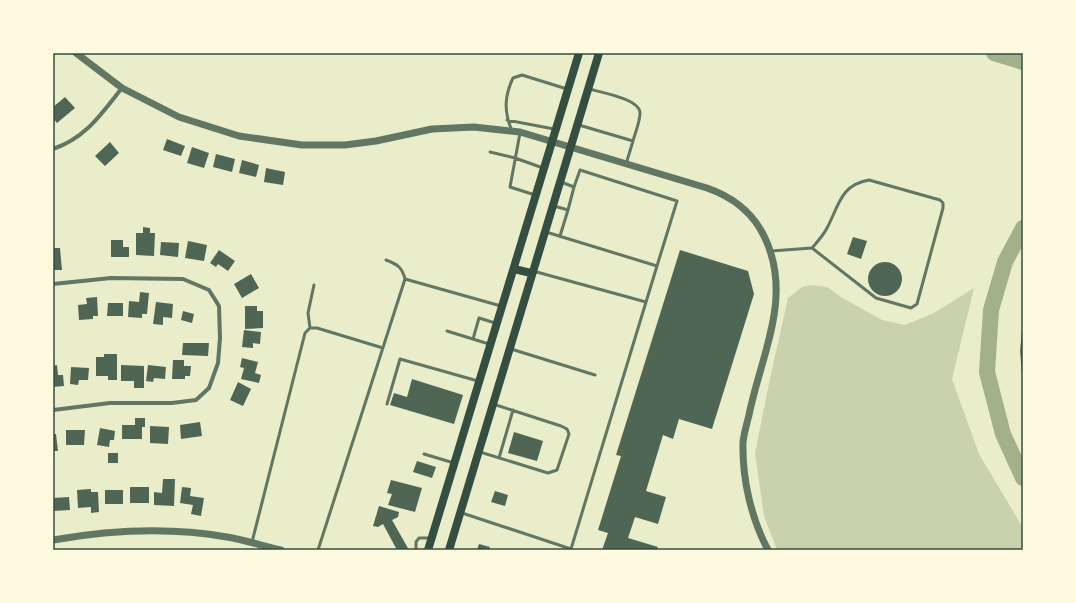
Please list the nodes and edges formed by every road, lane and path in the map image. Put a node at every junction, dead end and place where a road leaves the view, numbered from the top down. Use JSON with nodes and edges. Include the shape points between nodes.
{"nodes":[{"id":1,"x":76,"y":53,"type":"edge"},
{"id":2,"x":579,"y":53,"type":"edge"},
{"id":3,"x":599,"y":53,"type":"edge"},
{"id":4,"x":122,"y":88,"type":"junction"},
{"id":5,"x":588,"y":89,"type":"junction"},
{"id":6,"x":568,"y":90,"type":"junction"},
{"id":7,"x":507,"y":120,"type":"junction"},
{"id":8,"x":576,"y":124,"type":"junction"},
{"id":9,"x":557,"y":130,"type":"junction"},
{"id":10,"x":512,"y":131,"type":"junction"},
{"id":11,"x":520,"y":132,"type":"junction"},
{"id":12,"x":633,"y":141,"type":"junction"},
{"id":13,"x":553,"y":142,"type":"junction"},
{"id":14,"x":569,"y":147,"type":"junction"},
{"id":15,"x":53,"y":149,"type":"edge"},
{"id":16,"x":490,"y":152,"type":"dead end"},
{"id":17,"x":516,"y":158,"type":"junction"},
{"id":18,"x":626,"y":164,"type":"junction"},
{"id":19,"x":545,"y":168,"type":"junction"},
{"id":20,"x":559,"y":182,"type":"junction"},
{"id":21,"x":574,"y":187,"type":"junction"},
{"id":22,"x":537,"y":195,"type":"junction"},
{"id":23,"x":552,"y":205,"type":"junction"},
{"id":24,"x":568,"y":210,"type":"junction"},
{"id":25,"x":544,"y":232,"type":"junction"},
{"id":26,"x":560,"y":236,"type":"junction"},
{"id":27,"x":812,"y":248,"type":"junction"},
{"id":28,"x":771,"y":251,"type":"junction"},
{"id":29,"x":386,"y":260,"type":"dead end"},
{"id":30,"x":657,"y":266,"type":"junction"},
{"id":31,"x":514,"y":269,"type":"junction"},
{"id":32,"x":532,"y":272,"type":"junction"},
{"id":33,"x":405,"y":278,"type":"junction"},
{"id":34,"x":53,"y":284,"type":"edge"},
{"id":35,"x":314,"y":285,"type":"dead end"},
{"id":36,"x":646,"y":302,"type":"junction"},
{"id":37,"x":502,"y":307,"type":"junction"},
{"id":38,"x":497,"y":324,"type":"junction"},
{"id":39,"x":1023,"y":325,"type":"edge"},
{"id":40,"x":310,"y":328,"type":"junction"},
{"id":41,"x":448,"y":331,"type":"dead end"},
{"id":42,"x":473,"y":339,"type":"junction"},
{"id":43,"x":491,"y":345,"type":"junction"},
{"id":44,"x":383,"y":348,"type":"junction"},
{"id":45,"x":509,"y":349,"type":"junction"},
{"id":46,"x":595,"y":375,"type":"dead end"},
{"id":47,"x":1023,"y":379,"type":"edge"},
{"id":48,"x":480,"y":382,"type":"junction"},
{"id":49,"x":387,"y":404,"type":"dead end"},
{"id":50,"x":493,"y":404,"type":"junction"},
{"id":51,"x":53,"y":410,"type":"edge"},
{"id":52,"x":513,"y":410,"type":"junction"},
{"id":53,"x":479,"y":451,"type":"junction"},
{"id":54,"x":424,"y":454,"type":"dead end"},
{"id":55,"x":499,"y":458,"type":"junction"},
{"id":56,"x":454,"y":463,"type":"junction"},
{"id":57,"x":460,"y":513,"type":"junction"},
{"id":58,"x":432,"y":538,"type":"junction"},
{"id":59,"x":53,"y":540,"type":"edge"},
{"id":60,"x":252,"y":543,"type":"junction"},
{"id":61,"x":570,"y":549,"type":"edge"},
{"id":62,"x":281,"y":550,"type":"edge"},
{"id":63,"x":318,"y":550,"type":"edge"},
{"id":64,"x":416,"y":550,"type":"edge"},
{"id":65,"x":428,"y":550,"type":"edge"},
{"id":66,"x":449,"y":550,"type":"edge"},
{"id":67,"x":768,"y":550,"type":"edge"}],
"edges":[{"from":1,"to":4,"type":"street"},
{"from":2,"to":6,"type":"main road"},
{"from":3,"to":5,"type":"main road"},
{"from":4,"to":10,"type":"street","via":[[179,117],[239,136],[302,145],[345,145],[432,129],[474,127]]},
{"from":4,"to":15,"type":"street","via":[[95,123],[70,144]]},
{"from":5,"to":8,"type":"main road"},
{"from":5,"to":12,"type":"lane","via":[[630,101],[638,107],[640,113]]},
{"from":6,"to":7,"type":"lane","via":[[517,75],[509,86],[505,102]]},
{"from":6,"to":9,"type":"main road"},
{"from":7,"to":9,"type":"lane"},
{"from":7,"to":10,"type":"lane"},
{"from":8,"to":12,"type":"lane"},
{"from":8,"to":14,"type":"main road"},
{"from":9,"to":13,"type":"main road"},
{"from":10,"to":11,"type":"street"},
{"from":11,"to":13,"type":"street"},
{"from":11,"to":17,"type":"lane"},
{"from":12,"to":18,"type":"lane"},
{"from":13,"to":14,"type":"street"},
{"from":13,"to":19,"type":"main road"},
{"from":14,"to":18,"type":"street"},
{"from":14,"to":20,"type":"main road"},
{"from":16,"to":17,"type":"lane"},
{"from":17,"to":19,"type":"lane"},
{"from":17,"to":22,"type":"lane","via":[[510,187]]},
{"from":18,"to":28,"type":"street","via":[[724,194],[752,216]]},
{"from":19,"to":22,"type":"main road"},
{"from":20,"to":21,"type":"lane"},
{"from":20,"to":23,"type":"main road"},
{"from":21,"to":24,"type":"lane"},
{"from":21,"to":30,"type":"lane","via":[[580,170],[677,201]]},
{"from":22,"to":31,"type":"main road"},
{"from":23,"to":24,"type":"lane"},
{"from":23,"to":25,"type":"main road"},
{"from":24,"to":26,"type":"lane"},
{"from":25,"to":26,"type":"lane"},
{"from":25,"to":32,"type":"main road"},
{"from":26,"to":30,"type":"lane"},
{"from":27,"to":27,"type":"lane","via":[[827,228],[844,193],[859,182],[869,180],[943,203],[944,208],[917,304],[914,307],[876,298]]},
{"from":27,"to":28,"type":"lane"},
{"from":28,"to":67,"type":"street","via":[[776,272],[777,294],[769,338],[752,397],[743,441],[746,487],[758,532]]},
{"from":29,"to":33,"type":"lane","via":[[397,264]]},
{"from":30,"to":36,"type":"lane"},
{"from":31,"to":32,"type":"main road"},
{"from":31,"to":37,"type":"main road"},
{"from":32,"to":36,"type":"lane"},
{"from":32,"to":45,"type":"main road"},
{"from":33,"to":37,"type":"lane"},
{"from":33,"to":44,"type":"lane"},
{"from":34,"to":51,"type":"street","via":[[111,278],[183,279],[209,290],[219,306],[220,338],[218,363],[210,388],[196,400],[172,403],[110,403]]},
{"from":35,"to":40,"type":"lane","via":[[309,308]]},
{"from":36,"to":61,"type":"lane"},
{"from":37,"to":38,"type":"main road"},
{"from":38,"to":42,"type":"lane","via":[[479,318]]},
{"from":38,"to":43,"type":"main road"},
{"from":39,"to":47,"type":"path"},
{"from":40,"to":44,"type":"lane"},
{"from":40,"to":60,"type":"lane","via":[[305,334]]},
{"from":41,"to":42,"type":"lane"},
{"from":42,"to":43,"type":"lane"},
{"from":43,"to":48,"type":"main road"},
{"from":44,"to":63,"type":"lane"},
{"from":45,"to":46,"type":"lane"},
{"from":45,"to":50,"type":"main road"},
{"from":48,"to":49,"type":"lane","via":[[400,359]]},
{"from":48,"to":56,"type":"main road"},
{"from":50,"to":52,"type":"lane"},
{"from":50,"to":53,"type":"main road"},
{"from":52,"to":55,"type":"lane"},
{"from":52,"to":55,"type":"lane","via":[[567,429],[570,434],[568,442],[557,470],[548,473]]},
{"from":53,"to":55,"type":"lane"},
{"from":53,"to":57,"type":"main road"},
{"from":54,"to":56,"type":"lane"},
{"from":56,"to":58,"type":"main road"},
{"from":57,"to":61,"type":"lane"},
{"from":57,"to":66,"type":"main road"},
{"from":58,"to":64,"type":"lane","via":[[419,538]]},
{"from":58,"to":65,"type":"main road"},
{"from":59,"to":60,"type":"street","via":[[91,534],[159,530],[227,537]]},
{"from":60,"to":62,"type":"street"}]}
